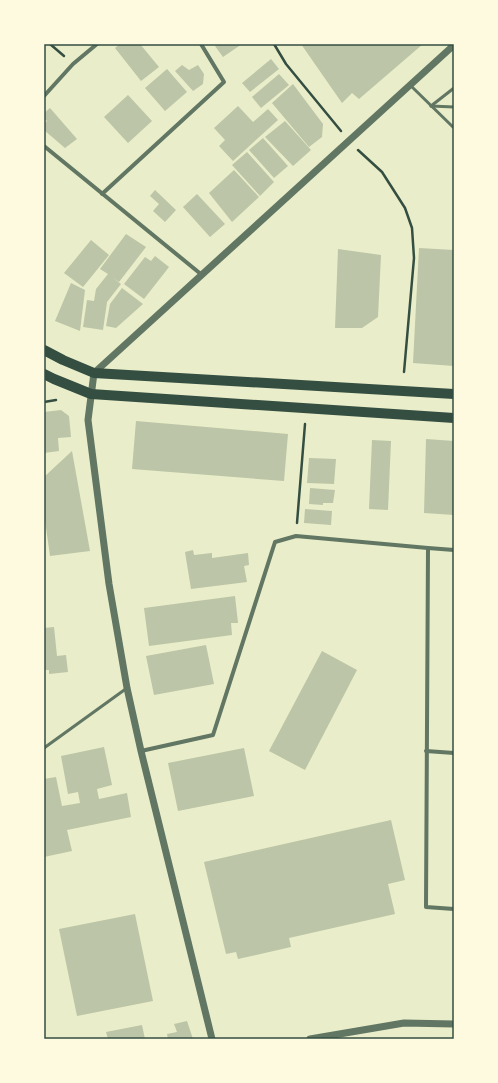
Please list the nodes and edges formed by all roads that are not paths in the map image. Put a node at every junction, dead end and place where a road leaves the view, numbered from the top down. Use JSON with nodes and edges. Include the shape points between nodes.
{"nodes":[{"id":1,"x":97,"y":44,"type":"edge"},
{"id":2,"x":201,"y":44,"type":"edge"},
{"id":3,"x":454,"y":46,"type":"edge"},
{"id":4,"x":410,"y":85,"type":"junction"},
{"id":5,"x":454,"y":88,"type":"edge"},
{"id":6,"x":44,"y":96,"type":"edge"},
{"id":7,"x":431,"y":106,"type":"junction"},
{"id":8,"x":454,"y":107,"type":"edge"},
{"id":9,"x":454,"y":128,"type":"edge"},
{"id":10,"x":44,"y":146,"type":"edge"},
{"id":11,"x":102,"y":194,"type":"junction"},
{"id":12,"x":202,"y":275,"type":"junction"},
{"id":13,"x":44,"y":350,"type":"edge"},
{"id":14,"x":94,"y":373,"type":"junction"},
{"id":15,"x":44,"y":374,"type":"edge"},
{"id":16,"x":91,"y":394,"type":"junction"},
{"id":17,"x":454,"y":394,"type":"edge"},
{"id":18,"x":454,"y":418,"type":"edge"},
{"id":19,"x":428,"y":548,"type":"junction"},
{"id":20,"x":454,"y":550,"type":"edge"},
{"id":21,"x":127,"y":688,"type":"junction"},
{"id":22,"x":44,"y":748,"type":"edge"},
{"id":23,"x":141,"y":751,"type":"junction"},
{"id":24,"x":426,"y":751,"type":"junction"},
{"id":25,"x":454,"y":753,"type":"edge"},
{"id":26,"x":454,"y":909,"type":"edge"},
{"id":27,"x":454,"y":1024,"type":"edge"},
{"id":28,"x":212,"y":1039,"type":"edge"},
{"id":29,"x":310,"y":1039,"type":"edge"}],
"edges":[{"from":1,"to":6,"type":"street","via":[[73,64]]},
{"from":2,"to":11,"type":"street","via":[[224,82]]},
{"from":3,"to":4,"type":"street"},
{"from":4,"to":7,"type":"lane"},
{"from":4,"to":12,"type":"street"},
{"from":5,"to":7,"type":"lane"},
{"from":7,"to":8,"type":"lane"},
{"from":7,"to":9,"type":"lane"},
{"from":10,"to":11,"type":"street"},
{"from":11,"to":12,"type":"street"},
{"from":12,"to":14,"type":"street"},
{"from":13,"to":14,"type":"main road"},
{"from":14,"to":16,"type":"street"},
{"from":14,"to":17,"type":"main road"},
{"from":15,"to":16,"type":"main road"},
{"from":16,"to":18,"type":"main road"},
{"from":16,"to":21,"type":"street","via":[[88,420],[109,584]]},
{"from":19,"to":20,"type":"street"},
{"from":19,"to":23,"type":"street","via":[[296,536],[275,542],[213,735]]},
{"from":19,"to":24,"type":"street"},
{"from":21,"to":22,"type":"lane"},
{"from":21,"to":23,"type":"street"},
{"from":23,"to":28,"type":"street"},
{"from":24,"to":25,"type":"street"},
{"from":24,"to":26,"type":"street","via":[[426,907]]},
{"from":27,"to":29,"type":"street","via":[[404,1023]]}]}
